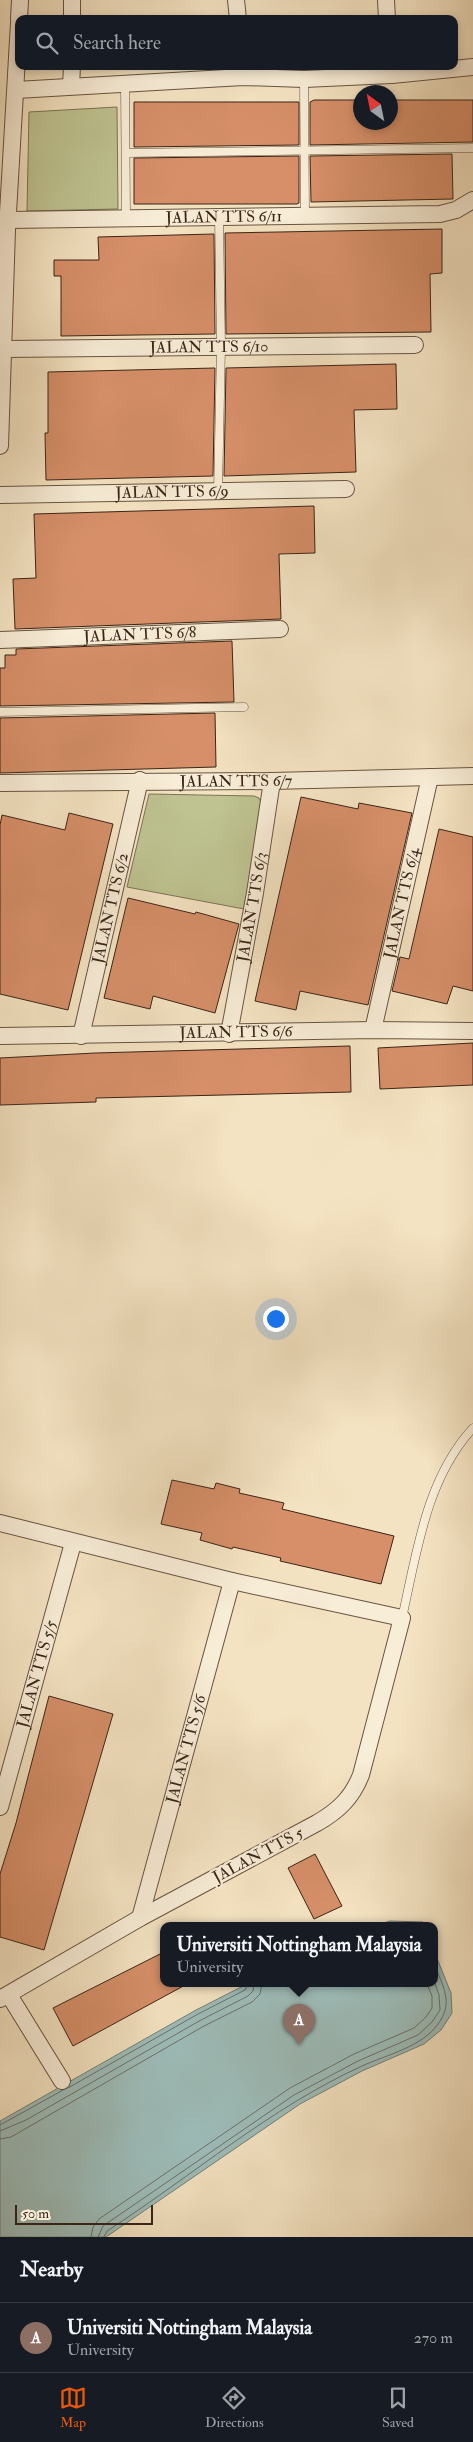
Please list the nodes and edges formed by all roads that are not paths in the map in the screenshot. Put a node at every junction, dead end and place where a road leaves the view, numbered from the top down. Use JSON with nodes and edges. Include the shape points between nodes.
{"nodes":[{"id":1,"x":20,"y":0,"type":"edge"},
{"id":2,"x":72,"y":0,"type":"edge"},
{"id":3,"x":236,"y":0,"type":"edge"},
{"id":4,"x":386,"y":0,"type":"edge"},
{"id":5,"x":19,"y":15,"type":"edge"},
{"id":6,"x":72,"y":15,"type":"edge"},
{"id":7,"x":238,"y":15,"type":"edge"},
{"id":8,"x":387,"y":15,"type":"edge"},
{"id":9,"x":473,"y":67,"type":"edge"},
{"id":10,"x":458,"y":68,"type":"edge"},
{"id":11,"x":17,"y":70,"type":"edge"},
{"id":12,"x":72,"y":70,"type":"edge"},
{"id":13,"x":412,"y":70,"type":"edge"},
{"id":14,"x":242,"y":71,"type":"edge"},
{"id":15,"x":391,"y":71,"type":"edge"},
{"id":16,"x":304,"y":79,"type":"junction"},
{"id":17,"x":125,"y":82,"type":"junction"},
{"id":18,"x":71,"y":86,"type":"junction"},
{"id":19,"x":16,"y":90,"type":"junction"},
{"id":20,"x":473,"y":148,"type":"edge"},
{"id":21,"x":305,"y":150,"type":"junction"},
{"id":22,"x":126,"y":153,"type":"junction"},
{"id":23,"x":473,"y":200,"type":"edge"},
{"id":24,"x":305,"y":215,"type":"junction"},
{"id":25,"x":126,"y":218,"type":"junction"},
{"id":26,"x":219,"y":218,"type":"junction"},
{"id":27,"x":5,"y":226,"type":"edge"},
{"id":28,"x":415,"y":345,"type":"dead end"},
{"id":29,"x":221,"y":347,"type":"junction"},
{"id":30,"x":4,"y":349,"type":"junction"},
{"id":31,"x":0,"y":446,"type":"edge"},
{"id":32,"x":346,"y":489,"type":"dead end"},
{"id":33,"x":218,"y":492,"type":"junction"},
{"id":34,"x":0,"y":495,"type":"edge"},
{"id":35,"x":280,"y":629,"type":"dead end"},
{"id":36,"x":0,"y":640,"type":"edge"},
{"id":37,"x":244,"y":707,"type":"dead end"},
{"id":38,"x":0,"y":712,"type":"edge"},
{"id":39,"x":473,"y":776,"type":"edge"},
{"id":40,"x":430,"y":777,"type":"junction"},
{"id":41,"x":140,"y":780,"type":"junction"},
{"id":42,"x":272,"y":781,"type":"junction"},
{"id":43,"x":0,"y":783,"type":"edge"},
{"id":44,"x":373,"y":1030,"type":"junction"},
{"id":45,"x":473,"y":1031,"type":"edge"},
{"id":46,"x":229,"y":1034,"type":"junction"},
{"id":47,"x":0,"y":1036,"type":"edge"},
{"id":48,"x":81,"y":1036,"type":"junction"},
{"id":49,"x":473,"y":1428,"type":"edge"},
{"id":50,"x":0,"y":1523,"type":"edge"},
{"id":51,"x":73,"y":1543,"type":"junction"},
{"id":52,"x":232,"y":1582,"type":"junction"},
{"id":53,"x":402,"y":1618,"type":"junction"},
{"id":54,"x":0,"y":1806,"type":"edge"},
{"id":55,"x":140,"y":1918,"type":"junction"},
{"id":56,"x":4,"y":1997,"type":"edge"},
{"id":57,"x":62,"y":2081,"type":"dead end"}],
"edges":[{"from":1,"to":5,"type":"street"},
{"from":2,"to":6,"type":"street"},
{"from":3,"to":7,"type":"street"},
{"from":4,"to":8,"type":"street"},
{"from":9,"to":10,"type":"street"},
{"from":11,"to":19,"type":"street"},
{"from":12,"to":18,"type":"street"},
{"from":13,"to":15,"type":"street"},
{"from":14,"to":16,"type":"street"},
{"from":14,"to":17,"type":"street"},
{"from":15,"to":16,"type":"street"},
{"from":16,"to":21,"type":"lane"},
{"from":17,"to":18,"type":"street"},
{"from":17,"to":22,"type":"lane"},
{"from":18,"to":19,"type":"street"},
{"from":19,"to":27,"type":"street"},
{"from":20,"to":21,"type":"lane"},
{"from":21,"to":22,"type":"lane"},
{"from":21,"to":24,"type":"lane"},
{"from":22,"to":25,"type":"lane"},
{"from":23,"to":24,"type":"street","name":"JALAN TTS 6/11","via":[[456,210],[440,214]]},
{"from":24,"to":26,"type":"street","name":"JALAN TTS 6/11"},
{"from":25,"to":26,"type":"street","name":"JALAN TTS 6/11"},
{"from":25,"to":27,"type":"street","name":"JALAN TTS 6/11"},
{"from":26,"to":29,"type":"lane"},
{"from":27,"to":30,"type":"street"},
{"from":28,"to":29,"type":"street","name":"JALAN TTS 6/10"},
{"from":29,"to":30,"type":"street","name":"JALAN TTS 6/10"},
{"from":29,"to":33,"type":"lane"},
{"from":30,"to":31,"type":"street"},
{"from":32,"to":33,"type":"street","name":"JALAN TTS 6/9"},
{"from":33,"to":34,"type":"street","name":"JALAN TTS 6/9"},
{"from":35,"to":36,"type":"street","name":"JALAN TTS 6/8"},
{"from":37,"to":38,"type":"lane"},
{"from":39,"to":40,"type":"street","name":"JALAN TTS 6/7"},
{"from":40,"to":42,"type":"street","name":"JALAN TTS 6/7"},
{"from":40,"to":44,"type":"street","name":"JALAN TTS 6/4"},
{"from":41,"to":42,"type":"street","name":"JALAN TTS 6/7"},
{"from":41,"to":43,"type":"street","name":"JALAN TTS 6/7"},
{"from":41,"to":48,"type":"street","name":"JALAN TTS 6/2"},
{"from":42,"to":46,"type":"street","name":"JALAN TTS 6/3"},
{"from":44,"to":45,"type":"street","name":"JALAN TTS 6/6"},
{"from":44,"to":46,"type":"street","name":"JALAN TTS 6/6"},
{"from":46,"to":48,"type":"street","name":"JALAN TTS 6/6"},
{"from":47,"to":48,"type":"street","name":"JALAN TTS 6/6"},
{"from":49,"to":53,"type":"lane","name":"JALAN TTS 5","via":[[444,1468],[426,1514]]},
{"from":50,"to":51,"type":"street"},
{"from":51,"to":52,"type":"street"},
{"from":51,"to":54,"type":"street","name":"JALAN TTS 5/5"},
{"from":52,"to":53,"type":"street"},
{"from":52,"to":55,"type":"street","name":"JALAN TTS 5/6"},
{"from":53,"to":55,"type":"street","name":"JALAN TTS 5","via":[[361,1775],[350,1797],[325,1818]]},
{"from":55,"to":56,"type":"street","name":"JALAN TTS 5"},
{"from":56,"to":57,"type":"street"}]}
